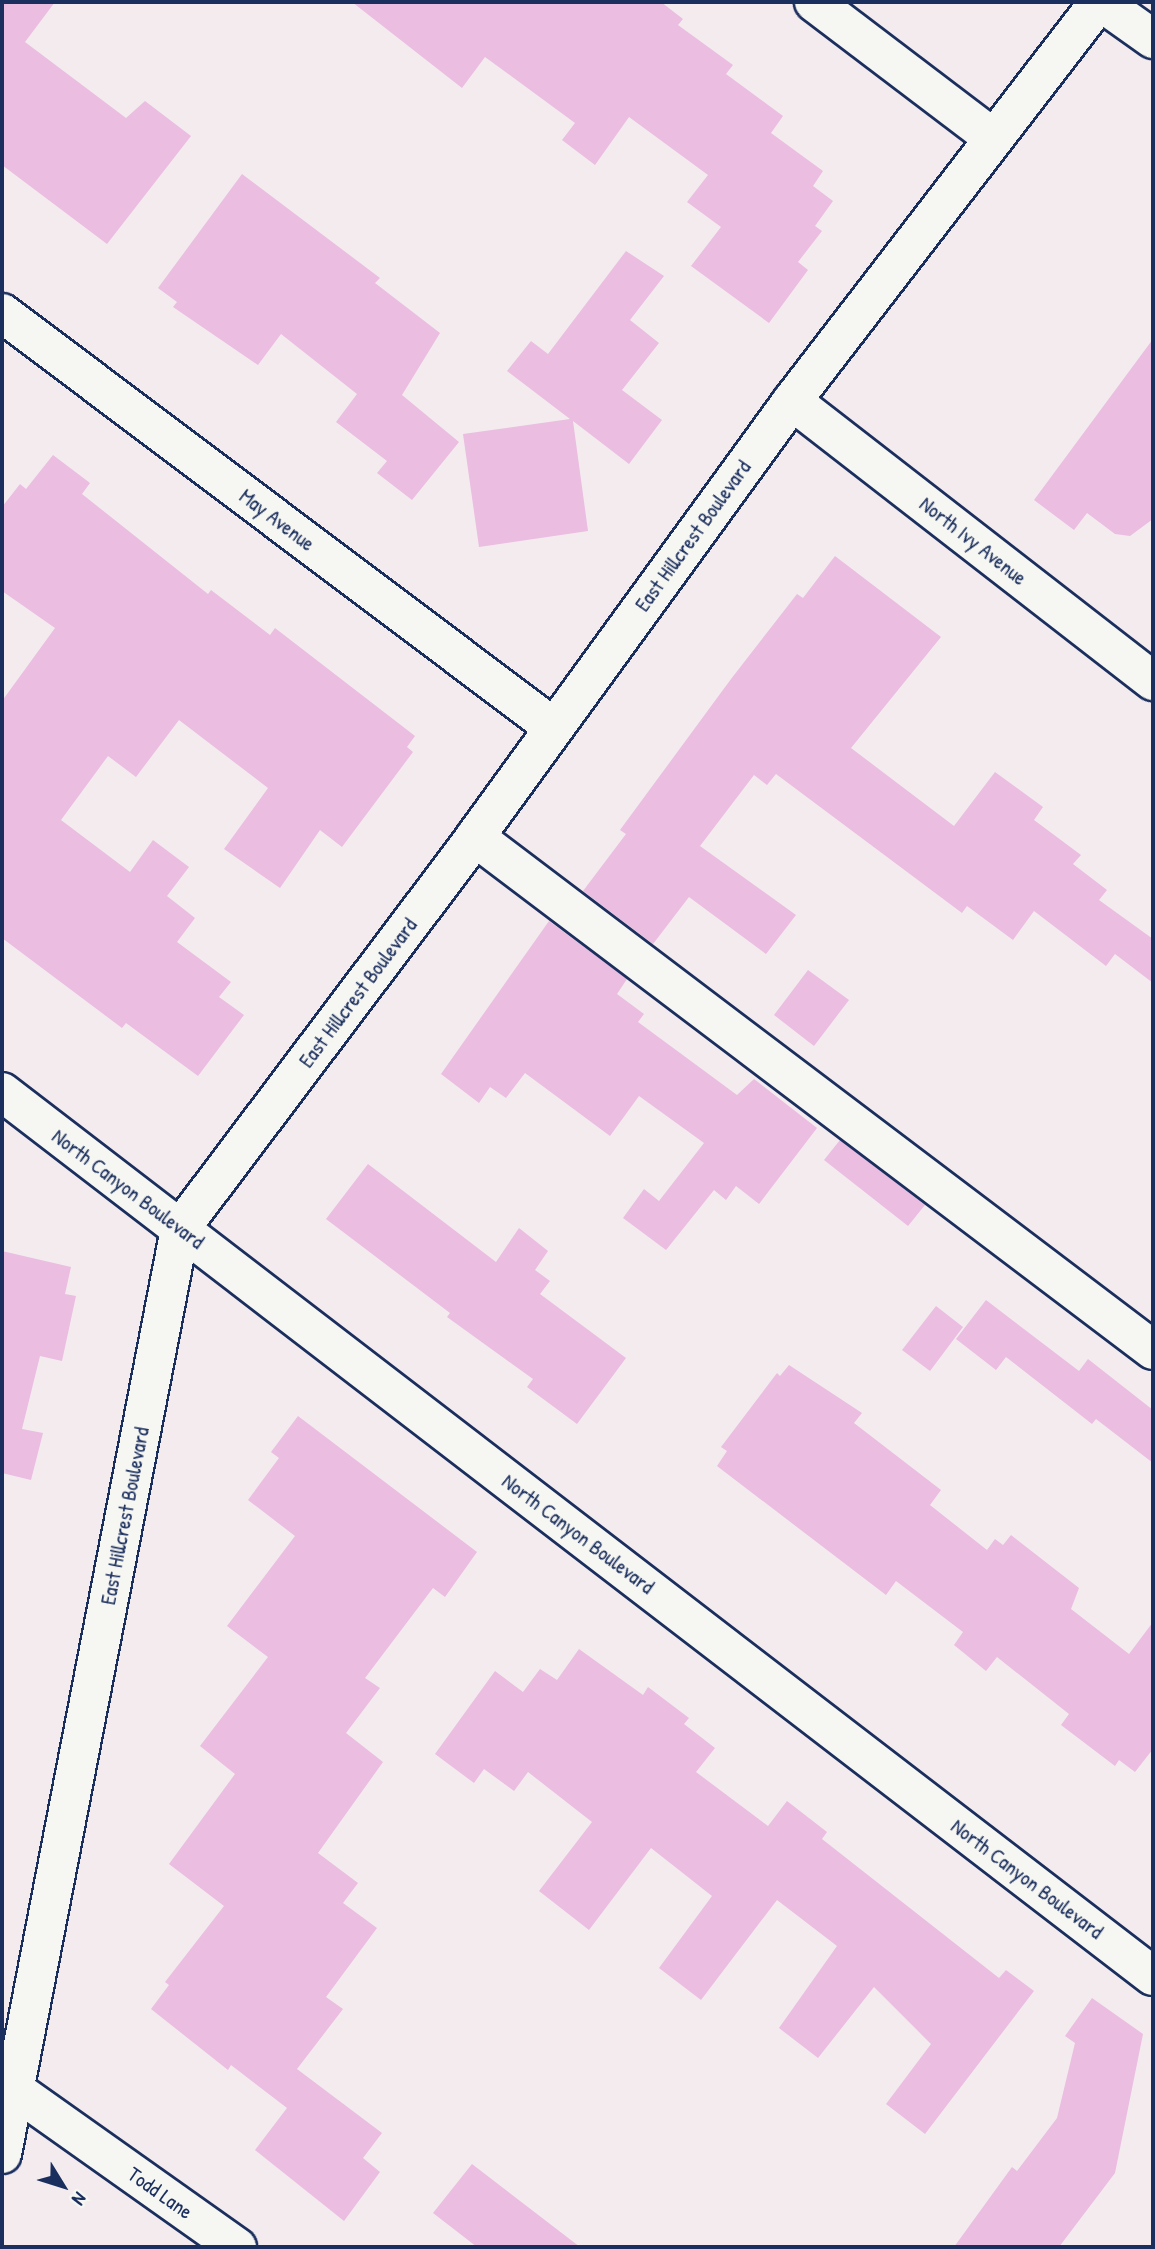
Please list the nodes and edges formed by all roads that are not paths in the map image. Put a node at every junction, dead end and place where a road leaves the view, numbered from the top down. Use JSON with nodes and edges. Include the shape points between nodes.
{"nodes":[{"id":1,"x":814,"y":2,"type":"edge"},
{"id":2,"x":1100,"y":2,"type":"edge"},
{"id":3,"x":1153,"y":39,"type":"edge"},
{"id":4,"x":992,"y":137,"type":"junction"},
{"id":5,"x":2,"y":313,"type":"edge"},
{"id":6,"x":792,"y":401,"type":"junction"},
{"id":7,"x":1153,"y":681,"type":"edge"},
{"id":8,"x":553,"y":727,"type":"junction"},
{"id":9,"x":475,"y":837,"type":"junction"},
{"id":10,"x":2,"y":1092,"type":"edge"},
{"id":11,"x":180,"y":1229,"type":"junction"},
{"id":12,"x":1153,"y":1350,"type":"edge"},
{"id":13,"x":1153,"y":1976,"type":"edge"},
{"id":14,"x":15,"y":2090,"type":"junction"},
{"id":15,"x":2,"y":2154,"type":"edge"},
{"id":16,"x":237,"y":2247,"type":"edge"}],
"edges":[{"from":1,"to":4,"type":"street"},
{"from":2,"to":3,"type":"street"},
{"from":2,"to":4,"type":"street","name":"East Hillcrest Boulevard"},
{"from":4,"to":6,"type":"street","name":"East Hillcrest Boulevard"},
{"from":5,"to":8,"type":"street","name":"May Avenue"},
{"from":6,"to":7,"type":"street","name":"North Ivy Avenue"},
{"from":6,"to":8,"type":"street","name":"East Hillcrest Boulevard"},
{"from":8,"to":9,"type":"street","name":"East Hillcrest Boulevard"},
{"from":9,"to":11,"type":"street","name":"East Hillcrest Boulevard"},
{"from":9,"to":12,"type":"street"},
{"from":10,"to":11,"type":"street","name":"North Canyon Boulevard"},
{"from":11,"to":13,"type":"street","name":"North Canyon Boulevard"},
{"from":11,"to":14,"type":"street","name":"East Hillcrest Boulevard"},
{"from":14,"to":15,"type":"street","name":"East Hillcrest Boulevard"},
{"from":14,"to":16,"type":"street","name":"Todd Lane"}]}
